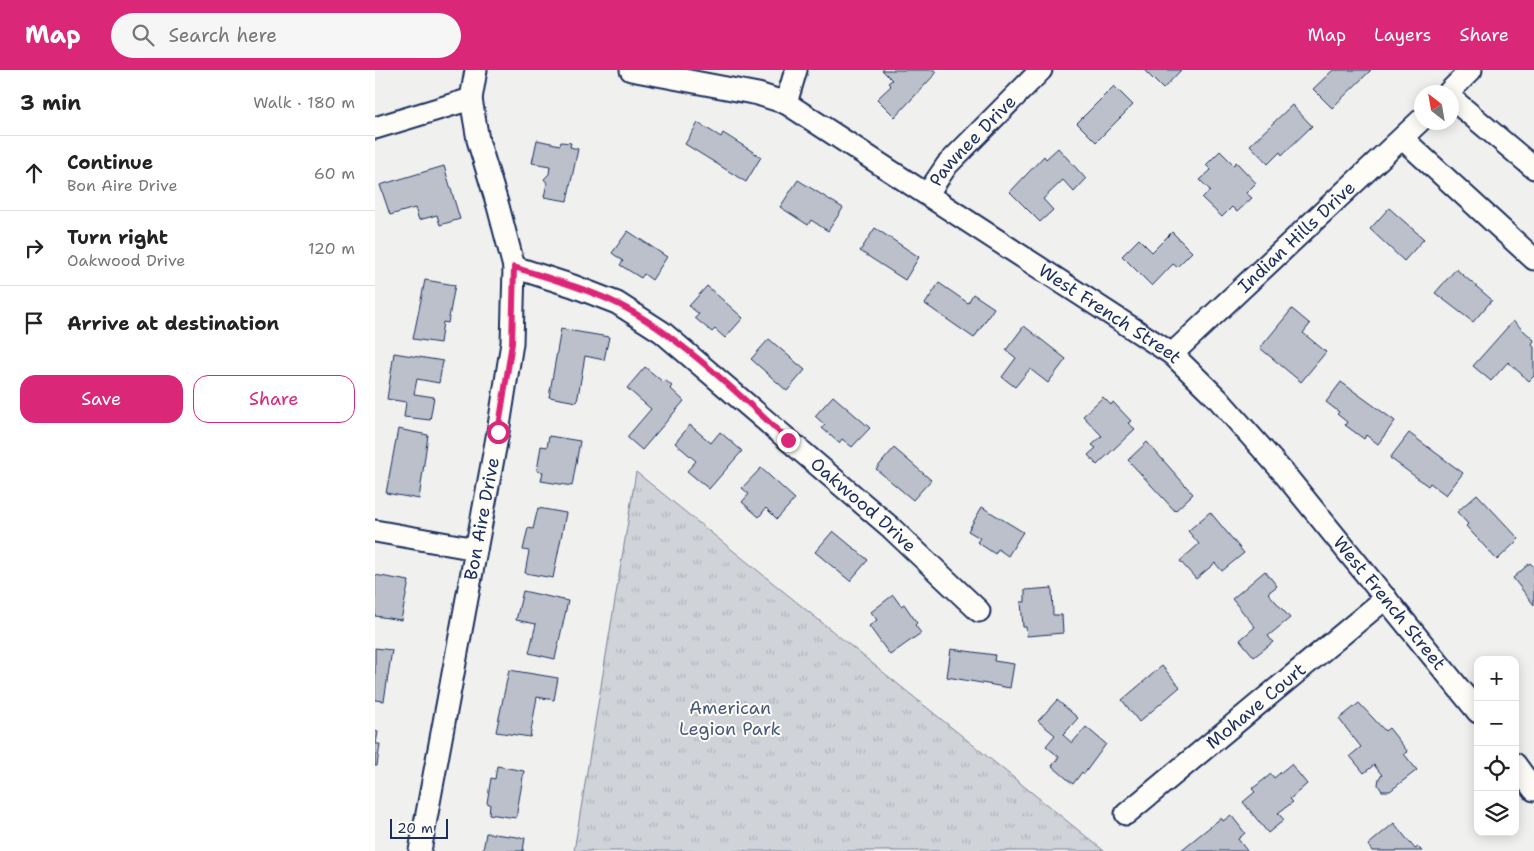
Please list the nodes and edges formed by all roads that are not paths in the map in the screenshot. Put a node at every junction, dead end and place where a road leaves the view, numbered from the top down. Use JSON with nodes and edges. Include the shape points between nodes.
{"nodes":[{"id":1,"x":476,"y":70,"type":"edge"},
{"id":2,"x":631,"y":70,"type":"edge"},
{"id":3,"x":796,"y":70,"type":"edge"},
{"id":4,"x":1041,"y":70,"type":"edge"},
{"id":5,"x":1471,"y":70,"type":"edge"},
{"id":6,"x":1456,"y":85,"type":"edge"},
{"id":7,"x":471,"y":99,"type":"junction"},
{"id":8,"x":786,"y":103,"type":"junction"},
{"id":9,"x":1459,"y":105,"type":"edge"},
{"id":10,"x":1414,"y":127,"type":"edge"},
{"id":11,"x":375,"y":128,"type":"edge"},
{"id":12,"x":1403,"y":139,"type":"junction"},
{"id":13,"x":1534,"y":168,"type":"edge"},
{"id":14,"x":928,"y":194,"type":"junction"},
{"id":15,"x":1534,"y":259,"type":"edge"},
{"id":16,"x":514,"y":267,"type":"junction"},
{"id":17,"x":1172,"y":354,"type":"junction"},
{"id":18,"x":375,"y":531,"type":"edge"},
{"id":19,"x":476,"y":549,"type":"junction"},
{"id":20,"x":1386,"y":598,"type":"junction"},
{"id":21,"x":979,"y":611,"type":"dead end"},
{"id":22,"x":1474,"y":707,"type":"edge"},
{"id":23,"x":1519,"y":769,"type":"edge"},
{"id":24,"x":1534,"y":790,"type":"edge"},
{"id":25,"x":1126,"y":814,"type":"dead end"},
{"id":26,"x":420,"y":851,"type":"edge"}],
"edges":[{"from":1,"to":7,"type":"street","name":"Bon Aire Drive"},
{"from":2,"to":8,"type":"street","name":"West French Street","via":[[758,94]]},
{"from":3,"to":8,"type":"street"},
{"from":4,"to":14,"type":"street","name":"Pawnee Drive","via":[[947,165]]},
{"from":5,"to":6,"type":"street"},
{"from":7,"to":11,"type":"street"},
{"from":7,"to":16,"type":"street","name":"Bon Aire Drive","via":[[477,140]]},
{"from":8,"to":14,"type":"street","name":"West French Street"},
{"from":9,"to":13,"type":"street"},
{"from":10,"to":12,"type":"street","name":"Indian Hills Drive"},
{"from":12,"to":15,"type":"street"},
{"from":12,"to":17,"type":"street","name":"Indian Hills Drive"},
{"from":14,"to":17,"type":"street","name":"West French Street"},
{"from":16,"to":19,"type":"street","name":"Bon Aire Drive","via":[[512,343]]},
{"from":16,"to":21,"type":"street","name":"Oakwood Drive","via":[[617,304],[662,332],[889,526]]},
{"from":17,"to":20,"type":"street","name":"West French Street","via":[[1218,399],[1282,471]]},
{"from":18,"to":19,"type":"street"},
{"from":19,"to":26,"type":"street","name":"Bon Aire Drive"},
{"from":20,"to":22,"type":"street","name":"West French Street"},
{"from":20,"to":25,"type":"street","name":"Mohave Court"},
{"from":23,"to":24,"type":"street"}]}
